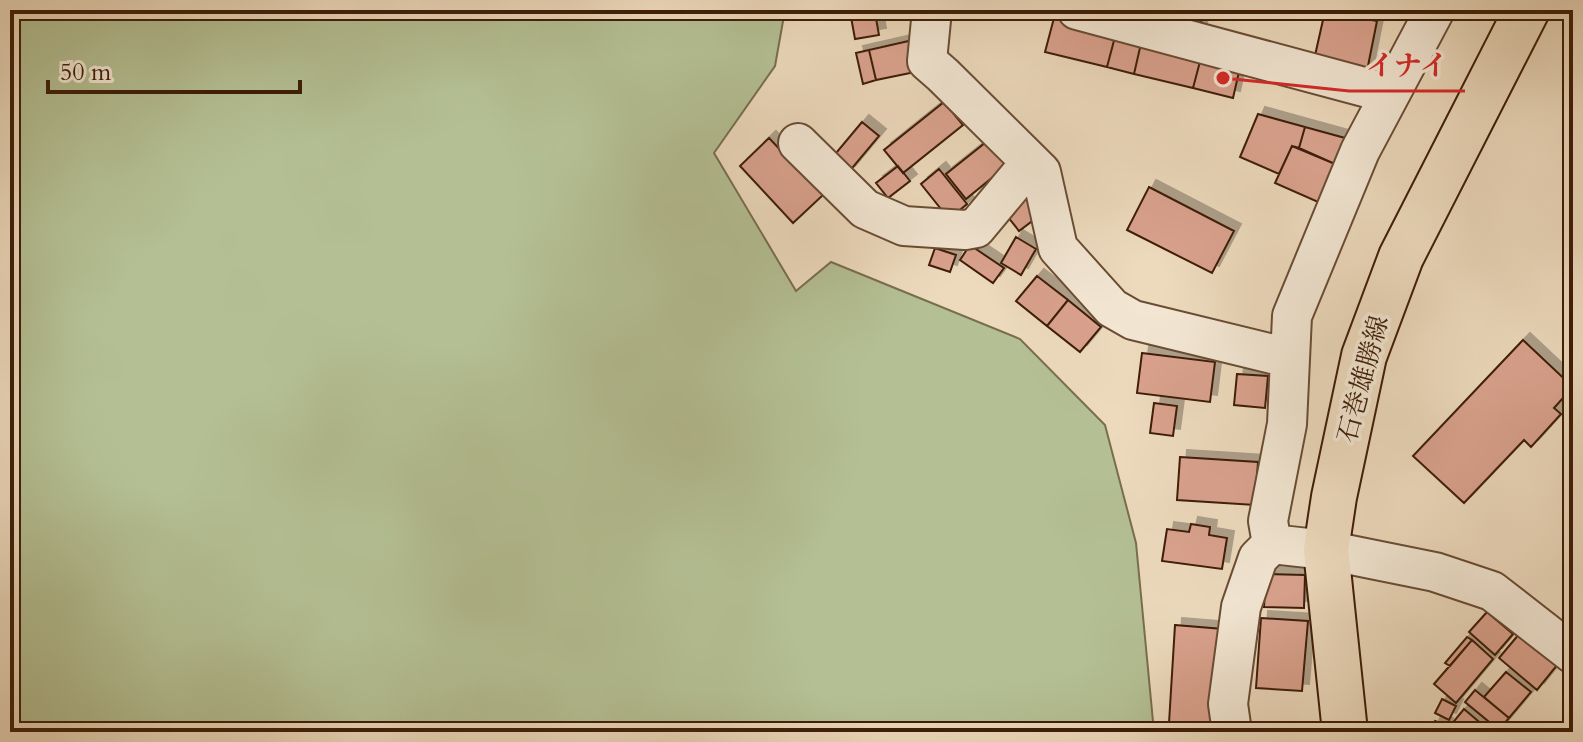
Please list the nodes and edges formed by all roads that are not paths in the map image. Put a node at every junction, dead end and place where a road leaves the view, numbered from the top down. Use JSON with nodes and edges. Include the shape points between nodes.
{"nodes":[{"id":1,"x":932,"y":10,"type":"edge"},
{"id":2,"x":1077,"y":10,"type":"edge"},
{"id":3,"x":1435,"y":10,"type":"edge"},
{"id":4,"x":1527,"y":10,"type":"edge"},
{"id":5,"x":1390,"y":94,"type":"junction"},
{"id":6,"x":798,"y":143,"type":"dead end"},
{"id":7,"x":1031,"y":162,"type":"junction"},
{"id":8,"x":1289,"y":358,"type":"junction"},
{"id":9,"x":1272,"y":544,"type":"junction"},
{"id":10,"x":1326,"y":550,"type":"junction"},
{"id":11,"x":1573,"y":654,"type":"edge"},
{"id":12,"x":1232,"y":732,"type":"edge"},
{"id":13,"x":1345,"y":732,"type":"edge"}],
"edges":[{"from":1,"to":7,"type":"street","via":[[927,61]]},
{"from":2,"to":5,"type":"street"},
{"from":3,"to":5,"type":"street"},
{"from":4,"to":10,"type":"main road","name":"石巻雄勝線","via":[[1390,285],[1364,356]]},
{"from":5,"to":8,"type":"street","via":[[1360,151],[1296,305]]},
{"from":6,"to":7,"type":"street","via":[[865,209],[904,226],[976,228]]},
{"from":7,"to":8,"type":"street","via":[[1041,172],[1058,248],[1112,308],[1133,320]]},
{"from":8,"to":9,"type":"street","via":[[1287,424],[1268,521]]},
{"from":9,"to":10,"type":"street"},
{"from":9,"to":12,"type":"street","via":[[1258,558],[1241,607],[1228,704]]},
{"from":10,"to":11,"type":"street","via":[[1435,572],[1492,591]]},
{"from":10,"to":13,"type":"main road","name":"石巻雄勝線"}]}
